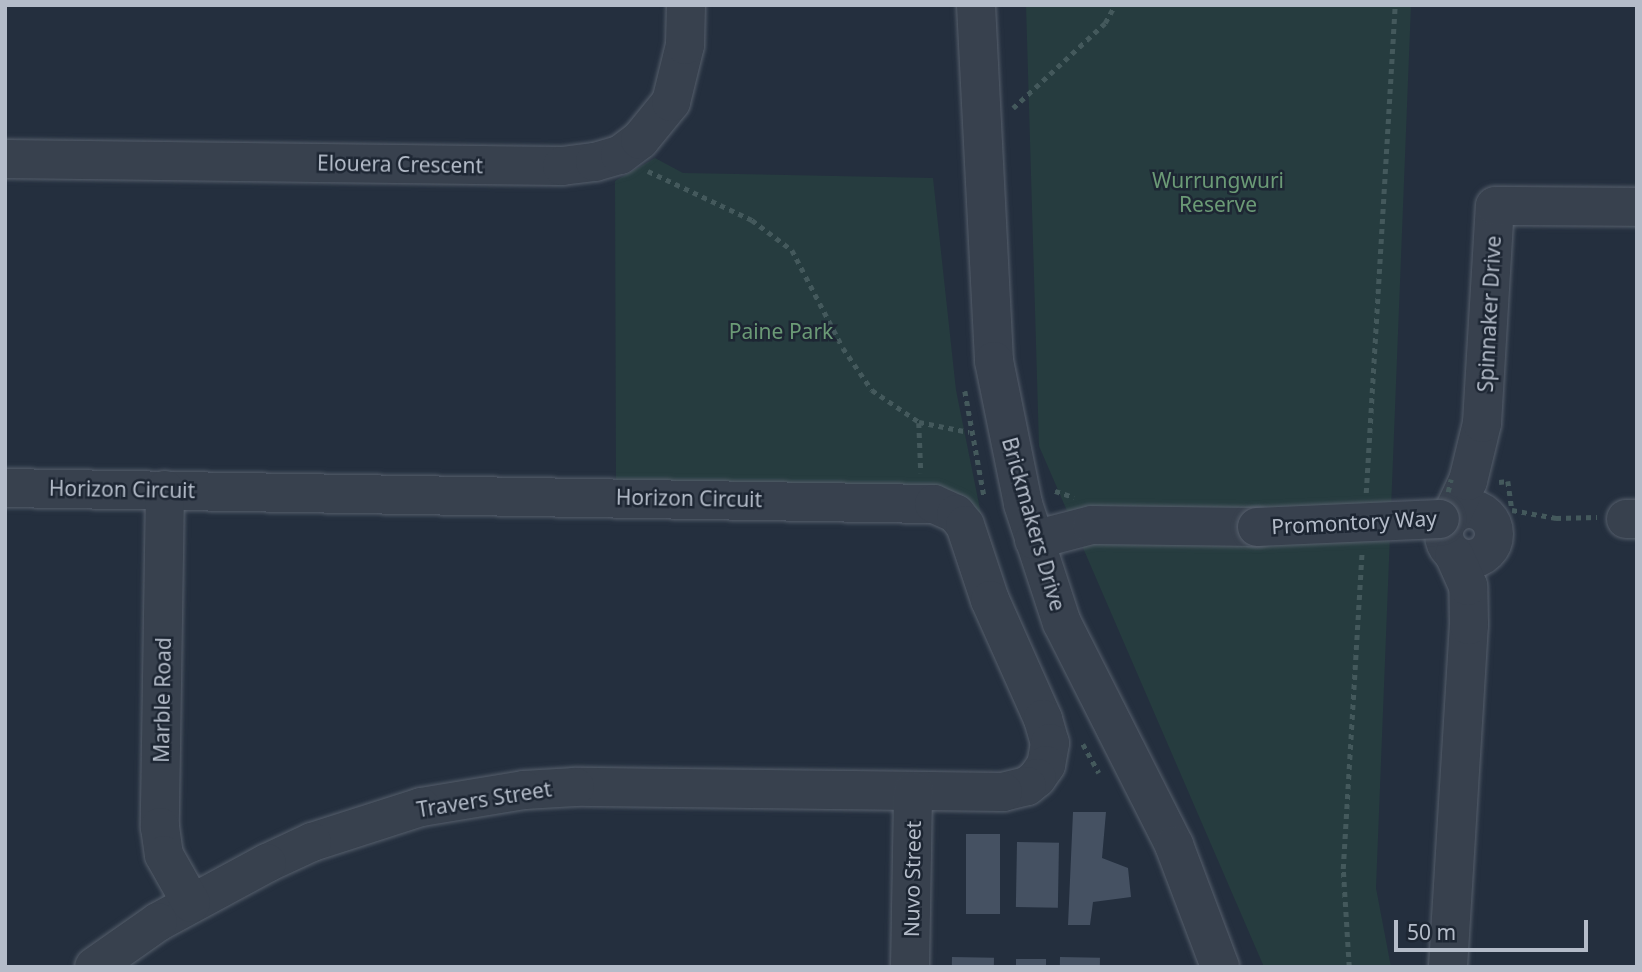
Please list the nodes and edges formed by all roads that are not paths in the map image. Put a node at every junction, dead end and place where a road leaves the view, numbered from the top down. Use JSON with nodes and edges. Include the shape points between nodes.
{"nodes":[{"id":1,"x":686,"y":5,"type":"edge"},
{"id":2,"x":976,"y":5,"type":"edge"},
{"id":3,"x":5,"y":159,"type":"edge"},
{"id":4,"x":1637,"y":207,"type":"edge"},
{"id":5,"x":5,"y":488,"type":"edge"},
{"id":6,"x":165,"y":490,"type":"junction"},
{"id":7,"x":1458,"y":536,"type":"junction"},
{"id":8,"x":1034,"y":540,"type":"junction"},
{"id":9,"x":913,"y":791,"type":"junction"},
{"id":10,"x":191,"y":903,"type":"junction"},
{"id":11,"x":94,"y":967,"type":"edge"},
{"id":12,"x":910,"y":967,"type":"edge"},
{"id":13,"x":1220,"y":967,"type":"edge"},
{"id":14,"x":1447,"y":967,"type":"edge"}],
"edges":[{"from":1,"to":3,"type":"street","name":"Elouera Crescent","via":[[685,45],[671,102],[658,123],[620,155],[562,166]]},
{"from":2,"to":8,"type":"street","name":"Brickmakers Drive","via":[[994,361]]},
{"from":4,"to":7,"type":"street","name":"Spinnaker Drive","via":[[1495,206],[1482,422]]},
{"from":5,"to":6,"type":"street","name":"Horizon Circuit"},
{"from":6,"to":9,"type":"street","name":"Horizon Circuit","via":[[921,502],[946,507],[965,525],[990,600],[1050,743],[1046,765],[1027,786],[1003,792]]},
{"from":6,"to":10,"type":"street","name":"Marble Road","via":[[160,827],[164,855]]},
{"from":7,"to":8,"type":"street","name":"Promontory Way","bridge":true,"via":[[1160,524],[1092,525]]},
{"from":7,"to":14,"type":"street","via":[[1485,579],[1469,625]]},
{"from":8,"to":13,"type":"street","name":"Brickmakers Drive","via":[[1062,623],[1174,845]]},
{"from":9,"to":10,"type":"street","name":"Travers Street","via":[[634,786],[524,790],[474,797],[421,807],[312,842]]},
{"from":9,"to":12,"type":"street","name":"Nuvo Street"},
{"from":10,"to":11,"type":"street","name":"Travers Street"}]}
